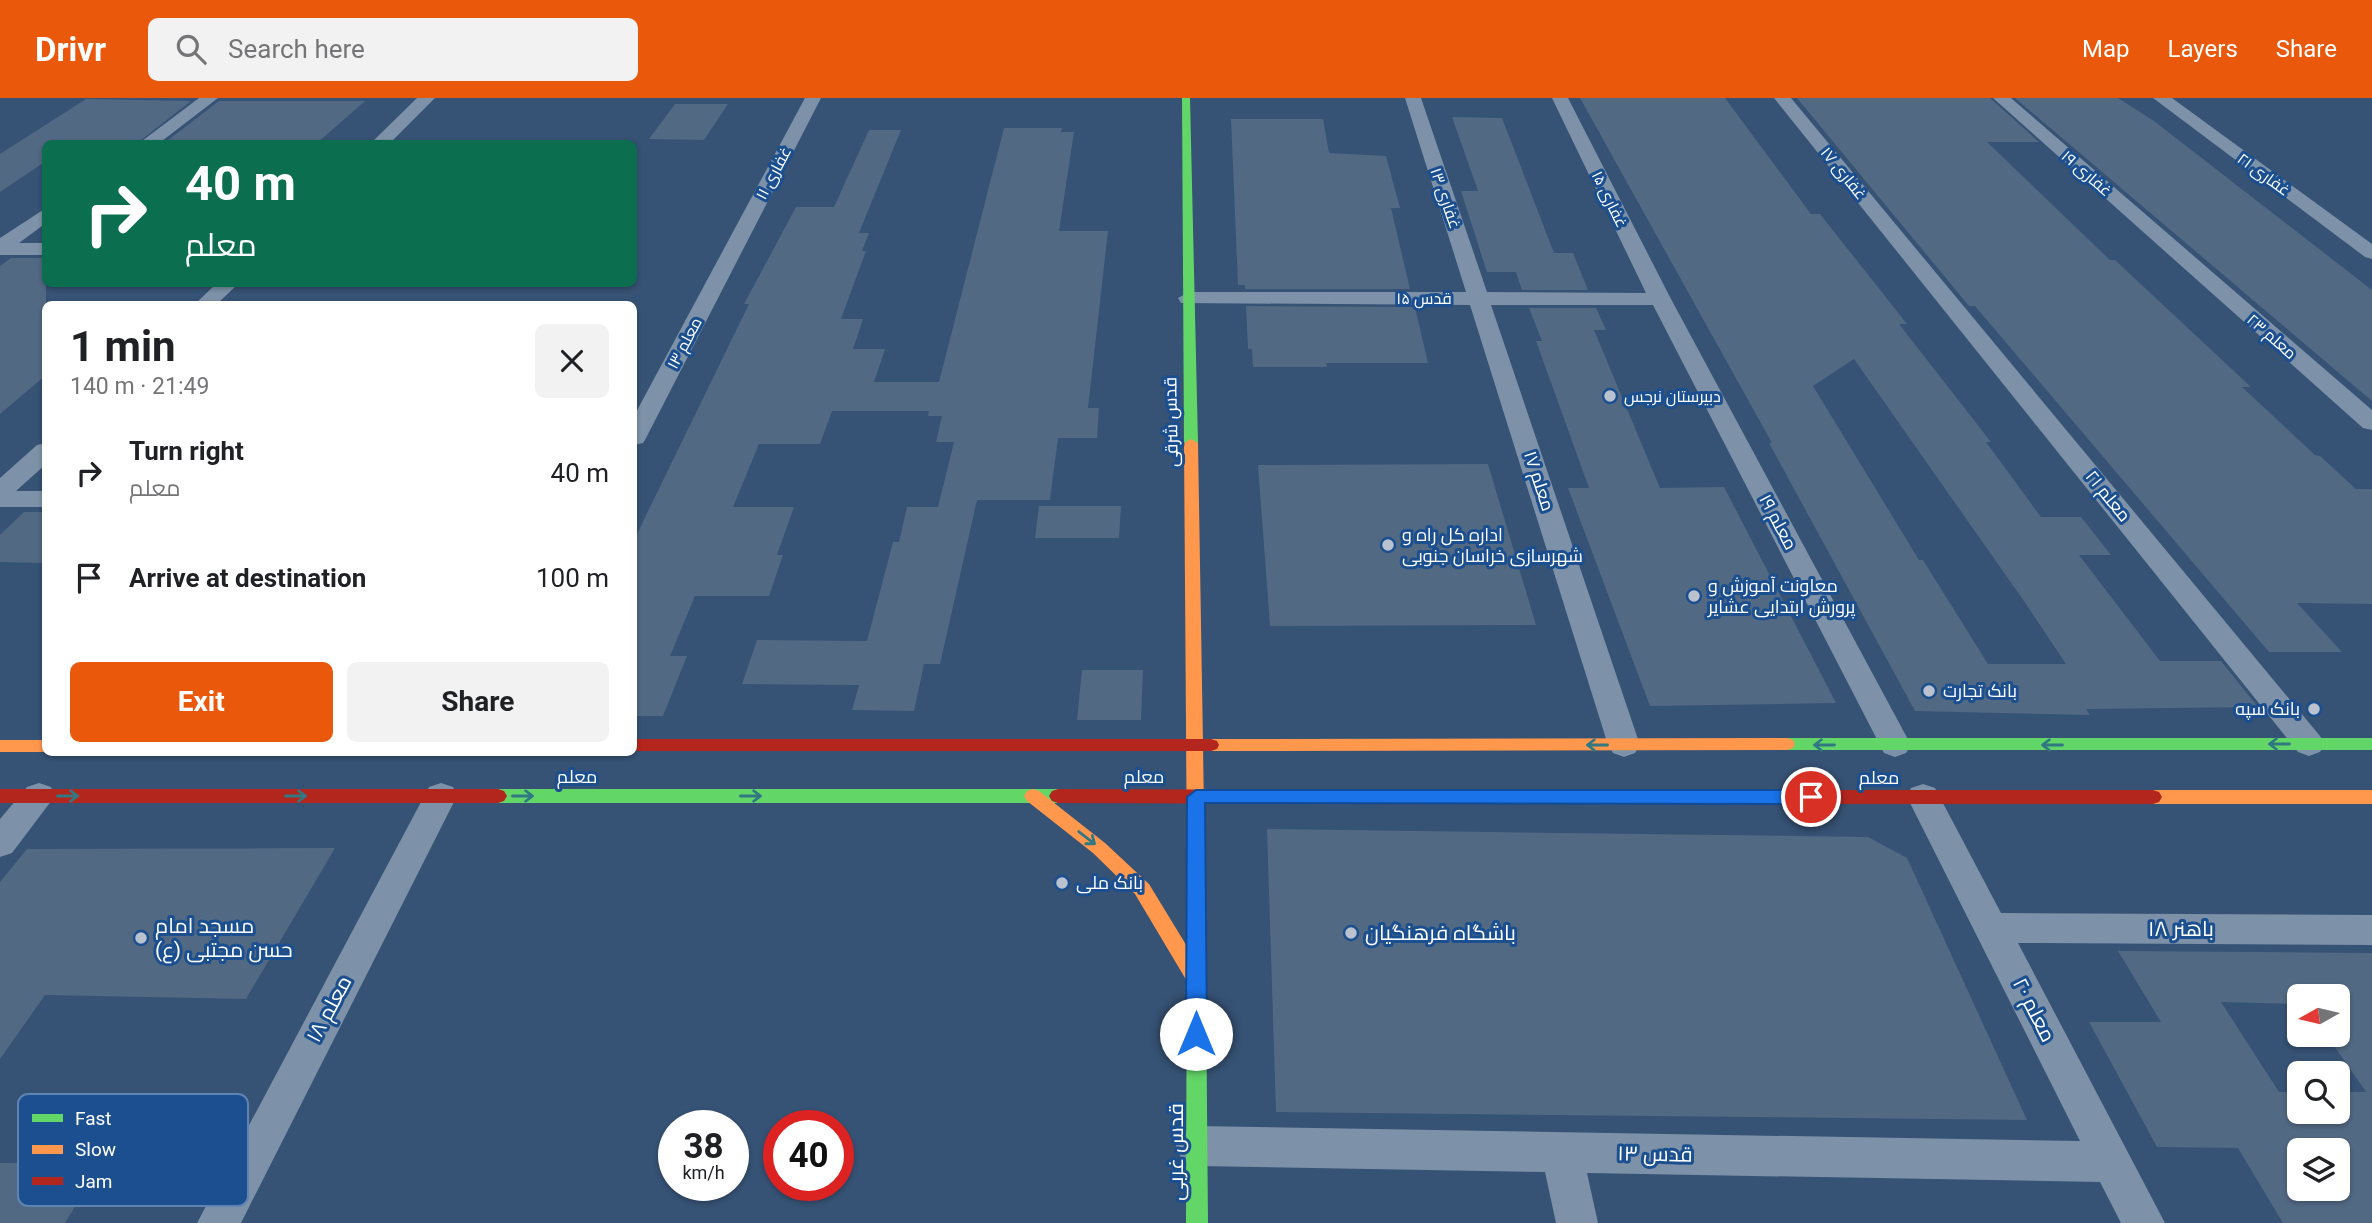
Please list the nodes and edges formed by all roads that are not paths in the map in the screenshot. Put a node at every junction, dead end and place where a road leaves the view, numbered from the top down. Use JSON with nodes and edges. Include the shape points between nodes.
{"nodes":[{"id":1,"x":210,"y":98,"type":"edge"},
{"id":2,"x":427,"y":98,"type":"edge"},
{"id":3,"x":813,"y":98,"type":"edge"},
{"id":4,"x":1186,"y":98,"type":"edge"},
{"id":5,"x":1413,"y":98,"type":"edge"},
{"id":6,"x":1560,"y":98,"type":"edge"},
{"id":7,"x":1782,"y":98,"type":"edge"},
{"id":8,"x":2001,"y":98,"type":"edge"},
{"id":9,"x":2161,"y":98,"type":"edge"},
{"id":10,"x":152,"y":140,"type":"edge"},
{"id":11,"x":382,"y":140,"type":"edge"},
{"id":12,"x":42,"y":217,"type":"edge"},
{"id":13,"x":0,"y":248,"type":"edge"},
{"id":14,"x":734,"y":248,"type":"joint"},
{"id":15,"x":1906,"y":248,"type":"joint"},
{"id":16,"x":42,"y":249,"type":"edge"},
{"id":17,"x":2173,"y":249,"type":"joint"},
{"id":18,"x":2369,"y":251,"type":"edge"},
{"id":19,"x":225,"y":287,"type":"edge"},
{"id":20,"x":1189,"y":298,"type":"junction"},
{"id":21,"x":1479,"y":298,"type":"junction"},
{"id":22,"x":1660,"y":299,"type":"junction"},
{"id":23,"x":208,"y":301,"type":"edge"},
{"id":24,"x":2372,"y":424,"type":"edge"},
{"id":25,"x":637,"y":432,"type":"edge"},
{"id":26,"x":42,"y":454,"type":"edge"},
{"id":27,"x":0,"y":492,"type":"edge"},
{"id":28,"x":0,"y":499,"type":"edge"},
{"id":29,"x":42,"y":499,"type":"edge"},
{"id":30,"x":2309,"y":744,"type":"junction"},
{"id":31,"x":2372,"y":744,"type":"edge"},
{"id":32,"x":637,"y":745,"type":"edge"},
{"id":33,"x":1196,"y":745,"type":"junction"},
{"id":34,"x":1624,"y":745,"type":"junction"},
{"id":35,"x":1895,"y":745,"type":"junction"},
{"id":36,"x":0,"y":746,"type":"edge"},
{"id":37,"x":42,"y":746,"type":"edge"},
{"id":38,"x":0,"y":796,"type":"edge"},
{"id":39,"x":39,"y":796,"type":"junction"},
{"id":40,"x":441,"y":796,"type":"junction"},
{"id":41,"x":1033,"y":796,"type":"junction"},
{"id":42,"x":1196,"y":797,"type":"junction"},
{"id":43,"x":1923,"y":797,"type":"junction"},
{"id":44,"x":2368,"y":803,"type":"edge"},
{"id":45,"x":0,"y":843,"type":"edge"},
{"id":46,"x":1991,"y":928,"type":"junction"},
{"id":47,"x":2372,"y":930,"type":"edge"},
{"id":48,"x":1196,"y":979,"type":"junction"},
{"id":49,"x":1197,"y":1146,"type":"junction"},
{"id":50,"x":1562,"y":1152,"type":"junction"},
{"id":51,"x":2113,"y":1162,"type":"junction"},
{"id":52,"x":248,"y":1166,"type":"edge"},
{"id":53,"x":227,"y":1206,"type":"edge"},
{"id":54,"x":218,"y":1223,"type":"edge"},
{"id":55,"x":1197,"y":1223,"type":"edge"},
{"id":56,"x":1577,"y":1223,"type":"edge"},
{"id":57,"x":2144,"y":1223,"type":"edge"}],
"edges":[{"from":1,"to":10,"type":"street"},
{"from":2,"to":11,"type":"street"},
{"from":3,"to":14,"type":"street","name":"غفاری ۱۱"},
{"from":4,"to":20,"type":"main road","name":"قدس شرقی"},
{"from":5,"to":21,"type":"street","name":"غفاری ۱۳"},
{"from":6,"to":22,"type":"street","name":"غفاری ۱۵"},
{"from":7,"to":15,"type":"street","name":"غفاری ۱۷"},
{"from":8,"to":17,"type":"street","name":"غفاری ۱۹"},
{"from":9,"to":18,"type":"street","name":"غفاری ۲۱"},
{"from":12,"to":13,"type":"street"},
{"from":13,"to":16,"type":"street"},
{"from":14,"to":25,"type":"street","name":"معلم ۱۳"},
{"from":15,"to":30,"type":"street","name":"معلم ۲۱"},
{"from":17,"to":24,"type":"street","name":"معلم ۲۳"},
{"from":19,"to":23,"type":"street"},
{"from":20,"to":21,"type":"street","name":"قدس ۱۵"},
{"from":20,"to":33,"type":"main road","name":"قدس شرقی"},
{"from":21,"to":22,"type":"street","name":"قدس ۱۵"},
{"from":21,"to":34,"type":"street","name":"معلم ۱۷"},
{"from":22,"to":35,"type":"street","name":"معلم ۱۹"},
{"from":26,"to":27,"type":"street"},
{"from":28,"to":29,"type":"street"},
{"from":30,"to":31,"type":"main road","name":"معلم"},
{"from":30,"to":35,"type":"main road","name":"معلم","one_way":true},
{"from":32,"to":33,"type":"main road","name":"معلم"},
{"from":34,"to":33,"type":"main road","name":"معلم","one_way":true},
{"from":33,"to":42,"type":"main road","name":"قدس غربی"},
{"from":35,"to":34,"type":"main road","name":"معلم","one_way":true},
{"from":36,"to":37,"type":"main road"},
{"from":38,"to":39,"type":"main road","name":"معلم"},
{"from":39,"to":40,"type":"main road","name":"معلم","one_way":true},
{"from":39,"to":45,"type":"street"},
{"from":40,"to":41,"type":"main road","name":"معلم","one_way":true},
{"from":40,"to":52,"type":"street","name":"معلم ۱۸"},
{"from":41,"to":42,"type":"main road","name":"معلم"},
{"from":41,"to":48,"type":"main road","one_way":true,"via":[[1142,889]]},
{"from":42,"to":43,"type":"main road","name":"معلم"},
{"from":42,"to":48,"type":"main road","name":"قدس غربی"},
{"from":43,"to":44,"type":"main road","name":"معلم"},
{"from":43,"to":46,"type":"street","name":"معلم ۲۰"},
{"from":46,"to":47,"type":"street","name":"باهنر ۱۸"},
{"from":46,"to":51,"type":"street","name":"معلم ۲۰"},
{"from":48,"to":49,"type":"main road","name":"قدس غربی"},
{"from":49,"to":50,"type":"street","name":"قدس ۱۳"},
{"from":49,"to":55,"type":"main road","name":"قدس غربی"},
{"from":50,"to":51,"type":"street","name":"قدس ۱۳"},
{"from":50,"to":56,"type":"street"},
{"from":51,"to":57,"type":"street","name":"معلم ۲۰"},
{"from":53,"to":54,"type":"street","name":"معلم ۱۸"}]}
